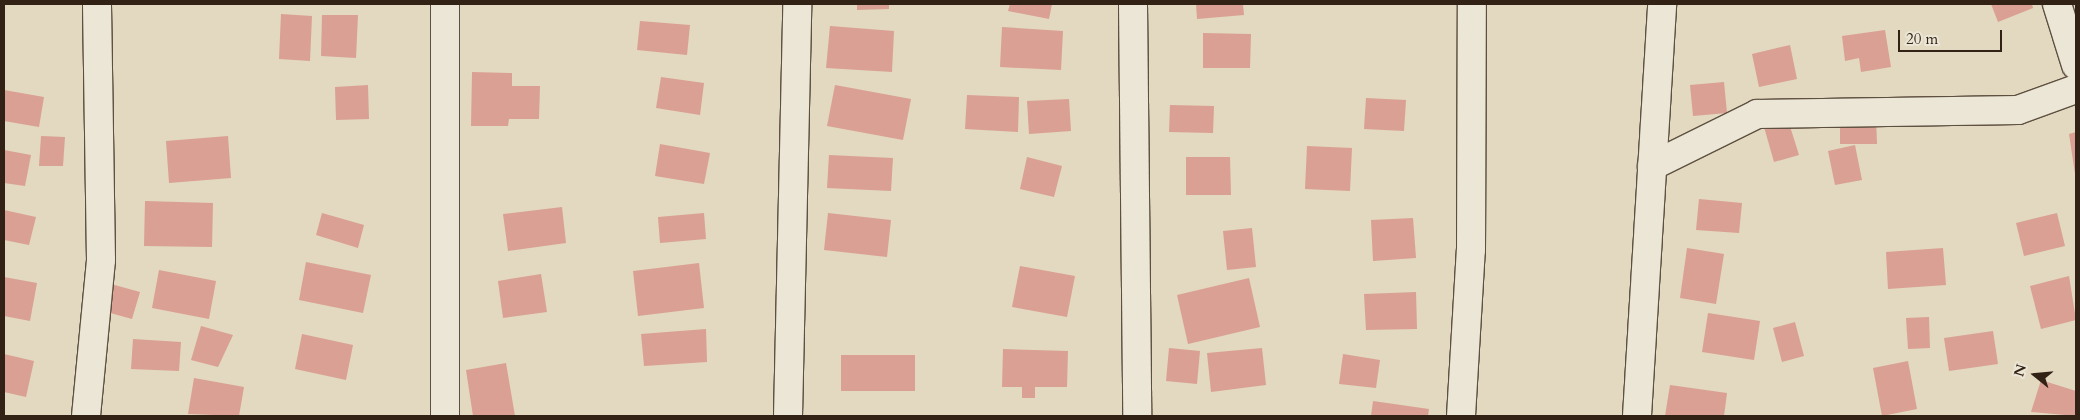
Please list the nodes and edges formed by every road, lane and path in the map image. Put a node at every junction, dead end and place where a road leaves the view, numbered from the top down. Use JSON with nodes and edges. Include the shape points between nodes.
{"nodes":[{"id":1,"x":97,"y":4,"type":"edge"},
{"id":2,"x":445,"y":4,"type":"edge"},
{"id":3,"x":797,"y":4,"type":"edge"},
{"id":4,"x":1133,"y":4,"type":"edge"},
{"id":5,"x":1472,"y":4,"type":"edge"},
{"id":6,"x":1662,"y":4,"type":"edge"},
{"id":7,"x":2056,"y":4,"type":"edge"},
{"id":8,"x":2076,"y":65,"type":"edge"},
{"id":9,"x":2076,"y":89,"type":"edge"},
{"id":10,"x":1652,"y":166,"type":"junction"},
{"id":11,"x":86,"y":416,"type":"edge"},
{"id":12,"x":445,"y":416,"type":"edge"},
{"id":13,"x":788,"y":416,"type":"edge"},
{"id":14,"x":1137,"y":416,"type":"edge"},
{"id":15,"x":1461,"y":416,"type":"edge"},
{"id":16,"x":1637,"y":416,"type":"edge"}],
"edges":[{"from":1,"to":11,"type":"street","via":[[101,260]]},
{"from":2,"to":12,"type":"street"},
{"from":3,"to":13,"type":"street"},
{"from":4,"to":14,"type":"street"},
{"from":5,"to":15,"type":"street","via":[[1471,250]]},
{"from":6,"to":10,"type":"street"},
{"from":7,"to":8,"type":"street"},
{"from":9,"to":10,"type":"street","via":[[2018,110],[1757,114]]},
{"from":10,"to":16,"type":"street"}]}
